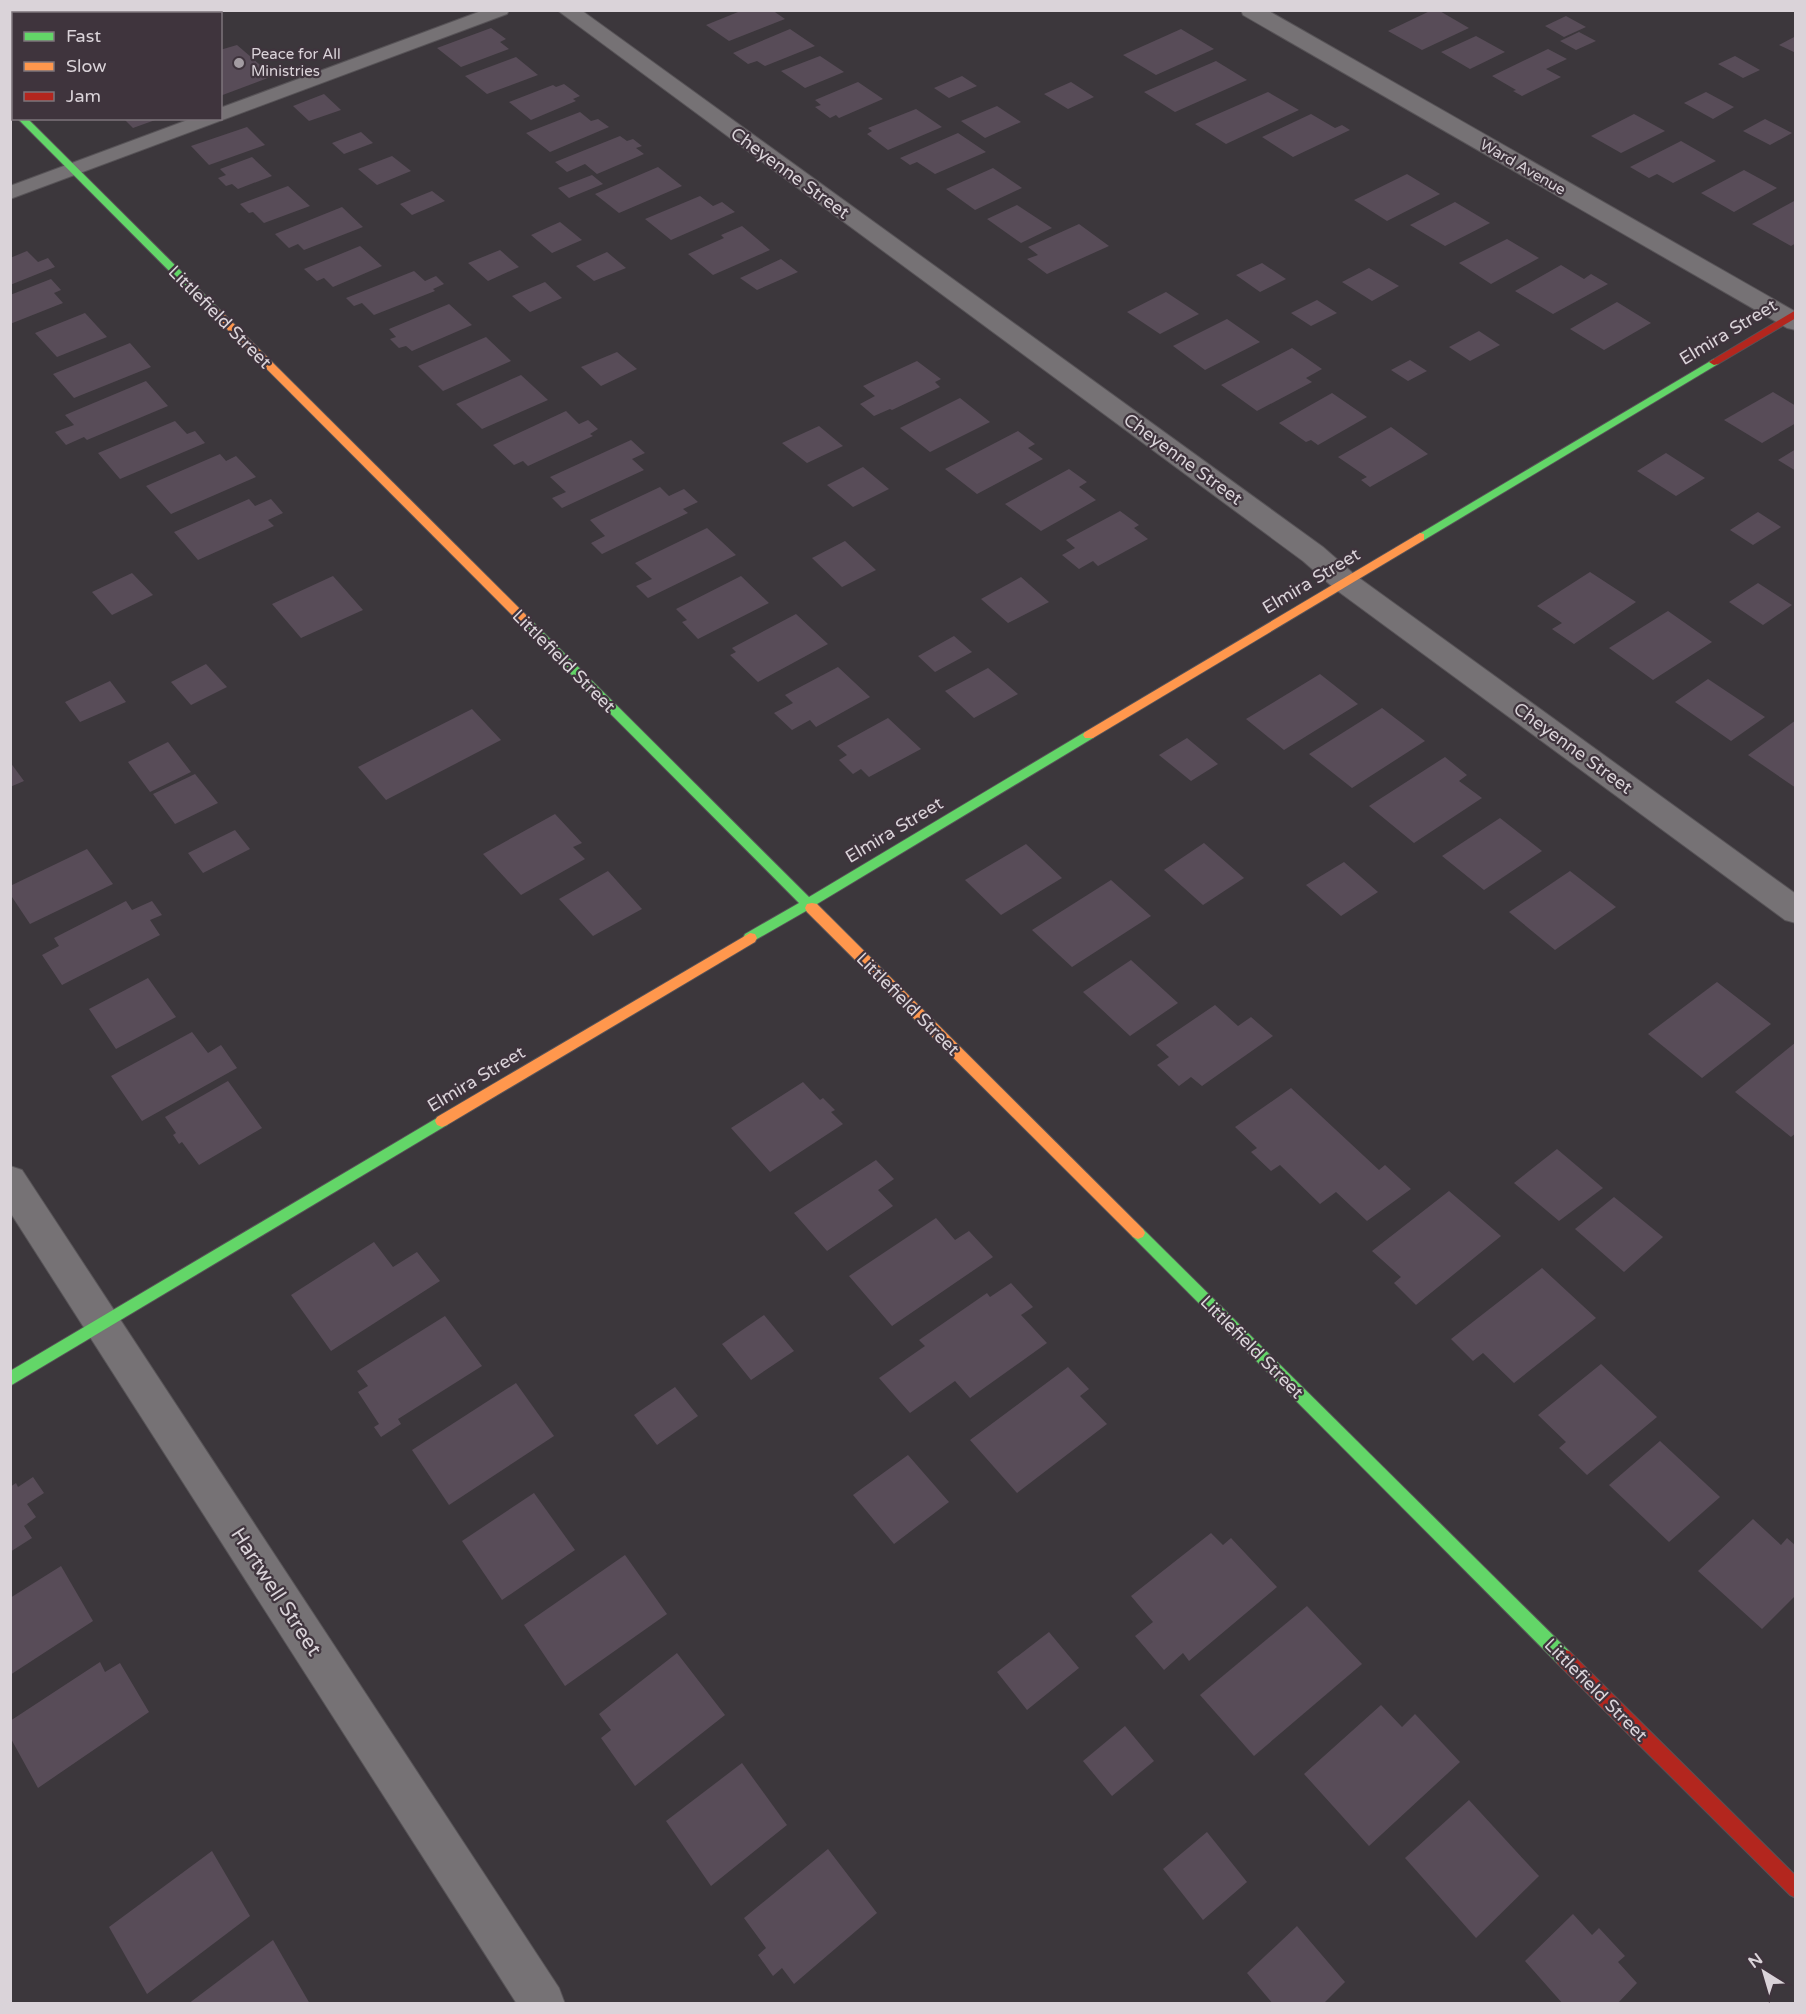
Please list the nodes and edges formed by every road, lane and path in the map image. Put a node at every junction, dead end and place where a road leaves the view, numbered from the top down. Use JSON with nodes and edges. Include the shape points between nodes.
{"nodes":[{"id":1,"x":501,"y":10,"type":"edge"},
{"id":2,"x":567,"y":10,"type":"edge"},
{"id":3,"x":1251,"y":10,"type":"edge"},
{"id":4,"x":222,"y":114,"type":"edge"},
{"id":5,"x":23,"y":120,"type":"edge"},
{"id":6,"x":207,"y":120,"type":"edge"},
{"id":7,"x":73,"y":170,"type":"junction"},
{"id":8,"x":10,"y":193,"type":"edge"},
{"id":9,"x":1793,"y":318,"type":"edge"},
{"id":10,"x":1345,"y":582,"type":"junction"},
{"id":11,"x":807,"y":903,"type":"junction"},
{"id":12,"x":1796,"y":911,"type":"edge"},
{"id":13,"x":10,"y":1181,"type":"edge"},
{"id":14,"x":102,"y":1324,"type":"junction"},
{"id":15,"x":10,"y":1379,"type":"edge"},
{"id":16,"x":1796,"y":1889,"type":"edge"},
{"id":17,"x":543,"y":2004,"type":"edge"}],
"edges":[{"from":1,"to":4,"type":"lane"},
{"from":2,"to":10,"type":"street","name":"Cheyenne Street","via":[[1304,547]]},
{"from":3,"to":9,"type":"street","name":"Ward Avenue"},
{"from":5,"to":7,"type":"street","name":"Littlefield Street"},
{"from":6,"to":7,"type":"lane"},
{"from":7,"to":8,"type":"lane"},
{"from":7,"to":11,"type":"street","name":"Littlefield Street"},
{"from":9,"to":10,"type":"street","name":"Elmira Street"},
{"from":10,"to":11,"type":"street","name":"Elmira Street"},
{"from":10,"to":12,"type":"street","name":"Cheyenne Street"},
{"from":11,"to":14,"type":"street","name":"Elmira Street"},
{"from":11,"to":16,"type":"street","name":"Littlefield Street"},
{"from":13,"to":14,"type":"street","name":"Hartwell Street"},
{"from":14,"to":15,"type":"street","name":"Elmira Street"},
{"from":14,"to":17,"type":"street","name":"Hartwell Street"}]}
